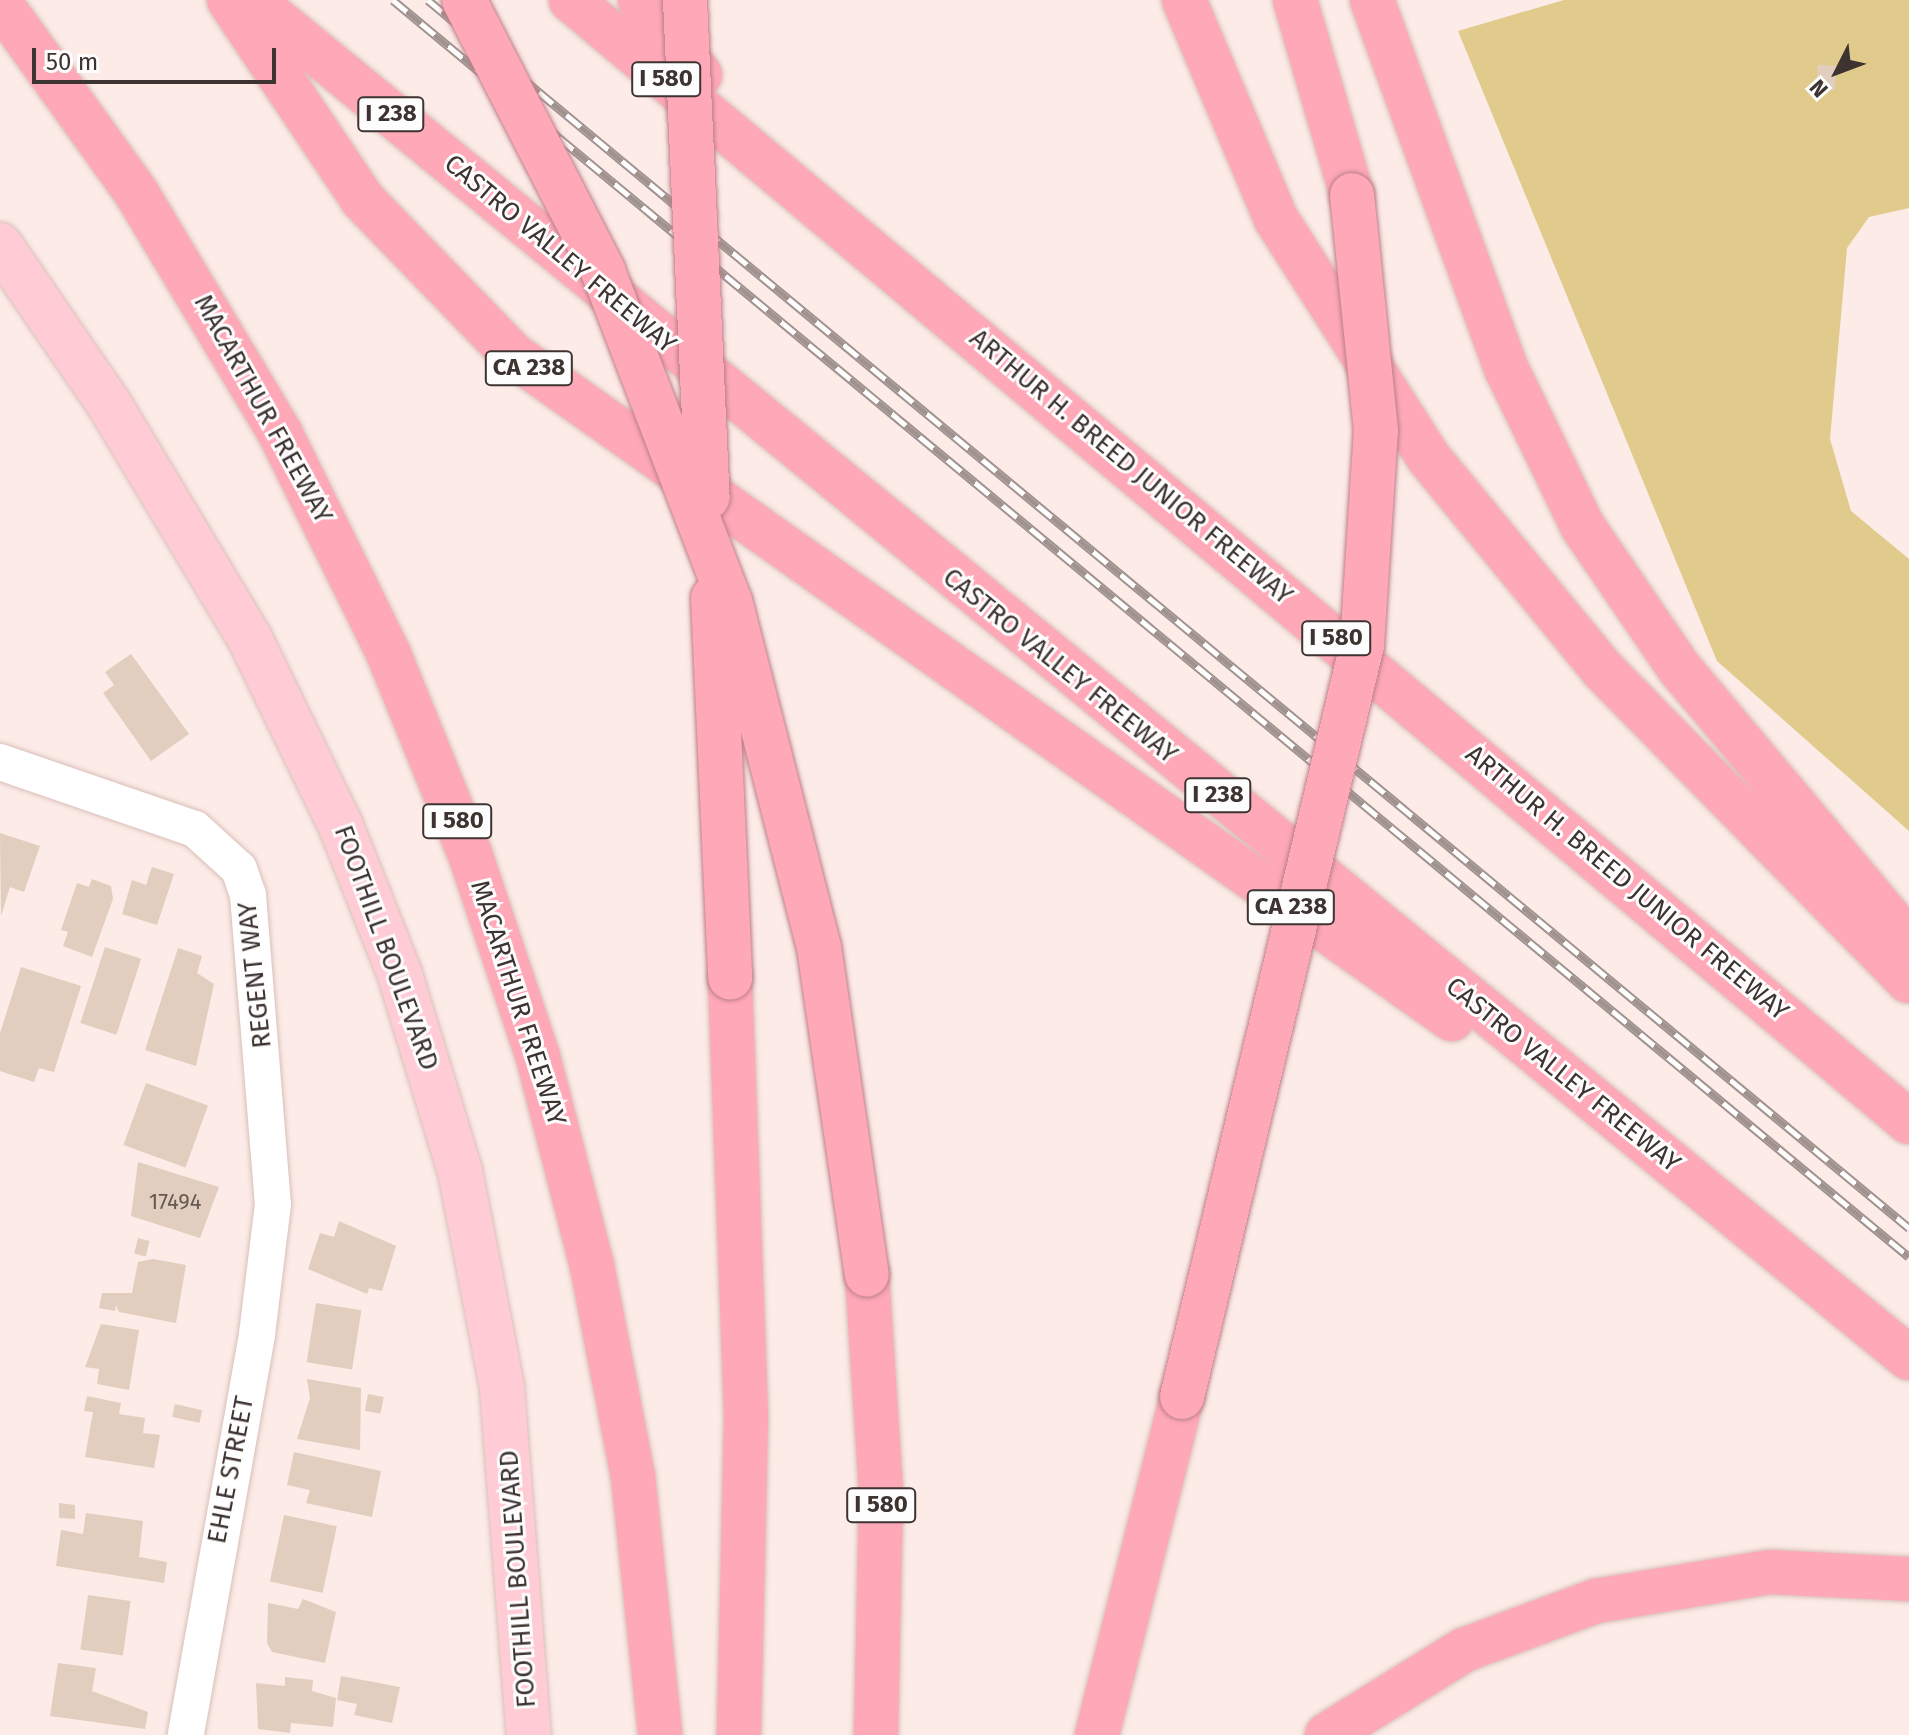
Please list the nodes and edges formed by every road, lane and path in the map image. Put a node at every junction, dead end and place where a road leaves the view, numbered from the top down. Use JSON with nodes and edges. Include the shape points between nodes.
{"nodes":[{"id":1,"x":229,"y":0,"type":"edge"},
{"id":2,"x":244,"y":0,"type":"edge"},
{"id":3,"x":252,"y":0,"type":"edge"},
{"id":4,"x":464,"y":0,"type":"edge"},
{"id":5,"x":571,"y":0,"type":"edge"},
{"id":6,"x":640,"y":0,"type":"edge"},
{"id":7,"x":685,"y":0,"type":"edge"},
{"id":8,"x":1184,"y":0,"type":"edge"},
{"id":9,"x":1295,"y":0,"type":"edge"},
{"id":10,"x":1372,"y":0,"type":"edge"},
{"id":11,"x":0,"y":3,"type":"edge"},
{"id":12,"x":280,"y":80,"type":"junction"},
{"id":13,"x":761,"y":158,"type":"junction"},
{"id":14,"x":0,"y":245,"type":"edge"},
{"id":15,"x":0,"y":762,"type":"edge"},
{"id":16,"x":1909,"y":942,"type":"edge"},
{"id":17,"x":1909,"y":981,"type":"edge"},
{"id":18,"x":1909,"y":1122,"type":"edge"},
{"id":19,"x":273,"y":1204,"type":"joint"},
{"id":20,"x":1743,"y":1222,"type":"junction"},
{"id":21,"x":1909,"y":1358,"type":"edge"},
{"id":22,"x":1909,"y":1579,"type":"edge"},
{"id":23,"x":186,"y":1735,"type":"edge"},
{"id":24,"x":529,"y":1735,"type":"edge"},
{"id":25,"x":660,"y":1735,"type":"edge"},
{"id":26,"x":739,"y":1735,"type":"edge"},
{"id":27,"x":876,"y":1735,"type":"edge"},
{"id":28,"x":1097,"y":1735,"type":"edge"},
{"id":29,"x":1327,"y":1735,"type":"edge"}],
"edges":[{"from":1,"to":12,"type":"highway"},
{"from":2,"to":12,"type":"highway","number":"CA 238"},
{"from":3,"to":20,"type":"highway","name":"CASTRO VALLEY FREEWAY","number":"I 238"},
{"from":4,"to":27,"type":"highway","number":"I 580","bridge":true,"via":[[603,271],[730,601],[819,947],[867,1275],[881,1494]]},
{"from":5,"to":13,"type":"highway","name":"ARTHUR H. BREED JUNIOR FREEWAY","number":"I 580"},
{"from":6,"to":13,"type":"highway"},
{"from":7,"to":26,"type":"highway","bridge":true,"via":[[746,1419]]},
{"from":8,"to":17,"type":"highway","via":[[1270,208],[1428,457],[1603,670]]},
{"from":9,"to":28,"type":"highway","bridge":true,"via":[[1352,195],[1376,418],[1364,633]]},
{"from":10,"to":16,"type":"highway","via":[[1506,368],[1583,527],[1680,669]]},
{"from":11,"to":25,"type":"highway","name":"MACARTHUR FREEWAY","number":"I 580","via":[[137,194],[253,384],[360,590],[465,841],[538,1057],[592,1266],[633,1476]]},
{"from":12,"to":20,"type":"highway","number":"CA 238","via":[[386,229],[485,331],[558,391]]},
{"from":13,"to":18,"type":"highway","name":"ARTHUR H. BREED JUNIOR FREEWAY","number":"I 580"},
{"from":14,"to":24,"type":"main road","name":"FOOTHILL BOULEVARD","via":[[109,404],[249,637],[334,810],[400,975],[460,1171],[502,1388]]},
{"from":15,"to":19,"type":"street","name":"REGENT WAY","via":[[186,825],[239,869],[248,895]]},
{"from":19,"to":23,"type":"street","name":"EHLE STREET","via":[[257,1335]]},
{"from":20,"to":21,"type":"highway","name":"CASTRO VALLEY FREEWAY","number":"I 238"},
{"from":22,"to":29,"type":"highway","via":[[1758,1573],[1596,1601],[1464,1650]]}]}
